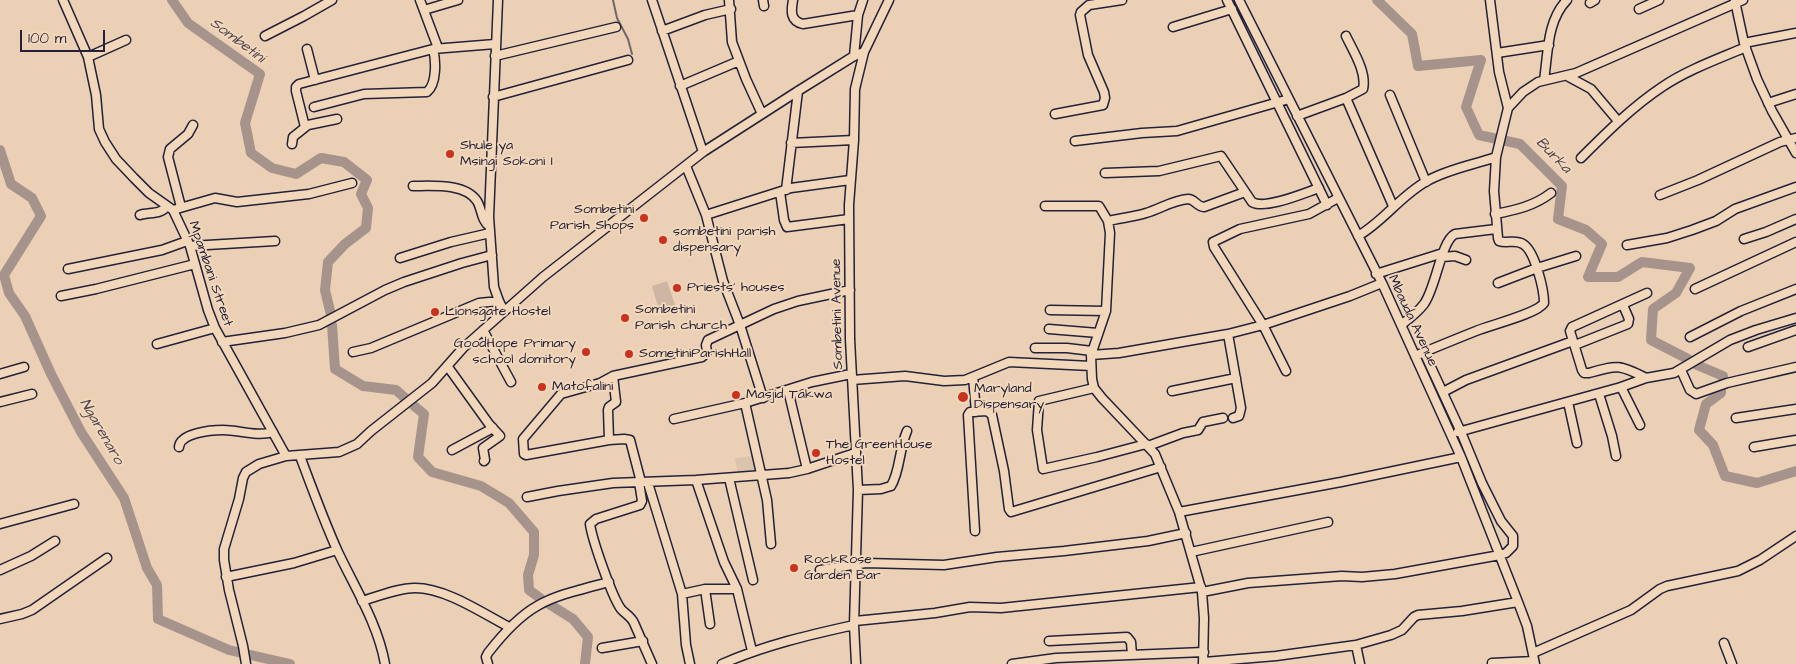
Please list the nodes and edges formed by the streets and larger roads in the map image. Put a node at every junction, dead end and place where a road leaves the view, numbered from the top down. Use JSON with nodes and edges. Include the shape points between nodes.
{"nodes":[{"id":1,"x":63,"y":0,"type":"edge"},
{"id":2,"x":332,"y":0,"type":"edge"},
{"id":3,"x":420,"y":0,"type":"edge"},
{"id":4,"x":458,"y":0,"type":"edge"},
{"id":5,"x":498,"y":0,"type":"edge"},
{"id":6,"x":652,"y":0,"type":"edge"},
{"id":7,"x":729,"y":0,"type":"edge"},
{"id":8,"x":793,"y":0,"type":"edge"},
{"id":9,"x":863,"y":0,"type":"edge"},
{"id":10,"x":889,"y":0,"type":"edge"},
{"id":11,"x":1122,"y":0,"type":"edge"},
{"id":12,"x":1227,"y":0,"type":"edge"},
{"id":13,"x":1239,"y":0,"type":"edge"},
{"id":14,"x":1490,"y":0,"type":"edge"},
{"id":15,"x":1567,"y":0,"type":"edge"},
{"id":16,"x":1659,"y":0,"type":"edge"},
{"id":17,"x":1738,"y":1,"type":"edge"},
{"id":18,"x":1095,"y":2,"type":"edge"},
{"id":19,"x":731,"y":9,"type":"junction"},
{"id":20,"x":1232,"y":9,"type":"junction"},
{"id":21,"x":1638,"y":9,"type":"dead end"},
{"id":22,"x":424,"y":10,"type":"junction"},
{"id":23,"x":858,"y":16,"type":"junction"},
{"id":24,"x":616,"y":27,"type":"dead end"},
{"id":25,"x":1173,"y":27,"type":"dead end"},
{"id":26,"x":662,"y":31,"type":"junction"},
{"id":27,"x":1796,"y":33,"type":"edge"},
{"id":28,"x":265,"y":36,"type":"dead end"},
{"id":29,"x":1346,"y":36,"type":"dead end"},
{"id":30,"x":126,"y":40,"type":"dead end"},
{"id":31,"x":495,"y":41,"type":"junction"},
{"id":32,"x":1549,"y":45,"type":"junction"},
{"id":33,"x":1745,"y":45,"type":"junction"},
{"id":34,"x":436,"y":48,"type":"junction"},
{"id":35,"x":307,"y":49,"type":"dead end"},
{"id":36,"x":864,"y":52,"type":"junction"},
{"id":37,"x":1497,"y":53,"type":"junction"},
{"id":38,"x":495,"y":56,"type":"junction"},
{"id":39,"x":854,"y":56,"type":"junction"},
{"id":40,"x":88,"y":57,"type":"junction"},
{"id":41,"x":628,"y":60,"type":"dead end"},
{"id":42,"x":739,"y":61,"type":"junction"},
{"id":43,"x":1567,"y":76,"type":"junction"},
{"id":44,"x":315,"y":80,"type":"junction"},
{"id":45,"x":1544,"y":80,"type":"junction"},
{"id":46,"x":680,"y":86,"type":"junction"},
{"id":47,"x":798,"y":91,"type":"junction"},
{"id":48,"x":1796,"y":94,"type":"edge"},
{"id":49,"x":1390,"y":95,"type":"dead end"},
{"id":50,"x":493,"y":97,"type":"junction"},
{"id":51,"x":1346,"y":98,"type":"junction"},
{"id":52,"x":1289,"y":99,"type":"junction"},
{"id":53,"x":1768,"y":103,"type":"junction"},
{"id":54,"x":1278,"y":104,"type":"junction"},
{"id":55,"x":314,"y":107,"type":"dead end"},
{"id":56,"x":1508,"y":108,"type":"junction"},
{"id":57,"x":762,"y":114,"type":"junction"},
{"id":58,"x":1055,"y":114,"type":"dead end"},
{"id":59,"x":1297,"y":116,"type":"junction"},
{"id":60,"x":336,"y":119,"type":"dead end"},
{"id":61,"x":1618,"y":121,"type":"junction"},
{"id":62,"x":193,"y":125,"type":"dead end"},
{"id":63,"x":305,"y":127,"type":"junction"},
{"id":64,"x":1792,"y":138,"type":"edge"},
{"id":65,"x":854,"y":140,"type":"junction"},
{"id":66,"x":1076,"y":140,"type":"dead end"},
{"id":67,"x":791,"y":143,"type":"junction"},
{"id":68,"x":292,"y":144,"type":"dead end"},
{"id":69,"x":703,"y":152,"type":"junction"},
{"id":70,"x":1796,"y":154,"type":"edge"},
{"id":71,"x":1496,"y":157,"type":"junction"},
{"id":72,"x":1581,"y":158,"type":"dead end"},
{"id":73,"x":686,"y":166,"type":"junction"},
{"id":74,"x":1105,"y":173,"type":"dead end"},
{"id":75,"x":850,"y":180,"type":"junction"},
{"id":76,"x":1426,"y":182,"type":"junction"},
{"id":77,"x":352,"y":183,"type":"dead end"},
{"id":78,"x":413,"y":186,"type":"dead end"},
{"id":79,"x":1796,"y":187,"type":"edge"},
{"id":80,"x":1319,"y":188,"type":"junction"},
{"id":81,"x":783,"y":191,"type":"junction"},
{"id":82,"x":1245,"y":192,"type":"junction"},
{"id":83,"x":1551,"y":193,"type":"dead end"},
{"id":84,"x":1660,"y":195,"type":"dead end"},
{"id":85,"x":1338,"y":198,"type":"junction"},
{"id":86,"x":1327,"y":205,"type":"junction"},
{"id":87,"x":1045,"y":206,"type":"dead end"},
{"id":88,"x":1393,"y":206,"type":"junction"},
{"id":89,"x":174,"y":208,"type":"junction"},
{"id":90,"x":1495,"y":214,"type":"junction"},
{"id":91,"x":140,"y":215,"type":"dead end"},
{"id":92,"x":706,"y":215,"type":"junction"},
{"id":93,"x":849,"y":219,"type":"junction"},
{"id":94,"x":1796,"y":219,"type":"edge"},
{"id":95,"x":1108,"y":221,"type":"junction"},
{"id":96,"x":1496,"y":228,"type":"junction"},
{"id":97,"x":490,"y":229,"type":"junction"},
{"id":98,"x":1358,"y":236,"type":"junction"},
{"id":99,"x":1744,"y":239,"type":"dead end"},
{"id":100,"x":275,"y":241,"type":"dead end"},
{"id":101,"x":1796,"y":242,"type":"edge"},
{"id":102,"x":188,"y":244,"type":"junction"},
{"id":103,"x":1626,"y":245,"type":"dead end"},
{"id":104,"x":492,"y":255,"type":"junction"},
{"id":105,"x":1442,"y":255,"type":"junction"},
{"id":106,"x":1576,"y":256,"type":"dead end"},
{"id":107,"x":400,"y":258,"type":"dead end"},
{"id":108,"x":1466,"y":260,"type":"dead end"},
{"id":109,"x":195,"y":264,"type":"junction"},
{"id":110,"x":1537,"y":268,"type":"junction"},
{"id":111,"x":68,"y":269,"type":"dead end"},
{"id":112,"x":1376,"y":274,"type":"junction"},
{"id":113,"x":1382,"y":283,"type":"junction"},
{"id":114,"x":1498,"y":283,"type":"dead end"},
{"id":115,"x":1695,"y":288,"type":"dead end"},
{"id":116,"x":1796,"y":289,"type":"edge"},
{"id":117,"x":850,"y":290,"type":"junction"},
{"id":118,"x":1648,"y":294,"type":"dead end"},
{"id":119,"x":61,"y":296,"type":"dead end"},
{"id":120,"x":499,"y":301,"type":"junction"},
{"id":121,"x":1623,"y":304,"type":"junction"},
{"id":122,"x":504,"y":310,"type":"junction"},
{"id":123,"x":1050,"y":310,"type":"dead end"},
{"id":124,"x":1106,"y":311,"type":"junction"},
{"id":125,"x":1796,"y":318,"type":"edge"},
{"id":126,"x":740,"y":325,"type":"junction"},
{"id":127,"x":1263,"y":325,"type":"junction"},
{"id":128,"x":1401,"y":325,"type":"junction"},
{"id":129,"x":215,"y":328,"type":"junction"},
{"id":130,"x":1049,"y":329,"type":"dead end"},
{"id":131,"x":483,"y":330,"type":"junction"},
{"id":132,"x":1796,"y":330,"type":"edge"},
{"id":133,"x":1098,"y":333,"type":"junction"},
{"id":134,"x":1228,"y":334,"type":"junction"},
{"id":135,"x":1690,"y":337,"type":"dead end"},
{"id":136,"x":222,"y":342,"type":"junction"},
{"id":137,"x":1574,"y":343,"type":"junction"},
{"id":138,"x":157,"y":344,"type":"dead end"},
{"id":139,"x":1748,"y":347,"type":"dead end"},
{"id":140,"x":1035,"y":348,"type":"dead end"},
{"id":141,"x":353,"y":352,"type":"dead end"},
{"id":142,"x":1424,"y":352,"type":"junction"},
{"id":143,"x":1091,"y":353,"type":"junction"},
{"id":144,"x":1415,"y":356,"type":"junction"},
{"id":145,"x":1090,"y":366,"type":"junction"},
{"id":146,"x":24,"y":367,"type":"dead end"},
{"id":147,"x":448,"y":367,"type":"junction"},
{"id":148,"x":1796,"y":367,"type":"edge"},
{"id":149,"x":1681,"y":370,"type":"junction"},
{"id":150,"x":1286,"y":371,"type":"dead end"},
{"id":151,"x":0,"y":374,"type":"edge"},
{"id":152,"x":613,"y":376,"type":"junction"},
{"id":153,"x":852,"y":377,"type":"junction"},
{"id":154,"x":973,"y":378,"type":"junction"},
{"id":155,"x":1236,"y":378,"type":"junction"},
{"id":156,"x":1646,"y":378,"type":"junction"},
{"id":157,"x":511,"y":382,"type":"dead end"},
{"id":158,"x":1621,"y":387,"type":"junction"},
{"id":159,"x":1094,"y":388,"type":"junction"},
{"id":160,"x":788,"y":390,"type":"junction"},
{"id":161,"x":1172,"y":391,"type":"dead end"},
{"id":162,"x":1443,"y":392,"type":"junction"},
{"id":163,"x":32,"y":394,"type":"dead end"},
{"id":164,"x":1599,"y":394,"type":"junction"},
{"id":165,"x":763,"y":398,"type":"junction"},
{"id":166,"x":0,"y":402,"type":"edge"},
{"id":167,"x":1568,"y":402,"type":"junction"},
{"id":168,"x":745,"y":403,"type":"junction"},
{"id":169,"x":1796,"y":409,"type":"edge"},
{"id":170,"x":976,"y":412,"type":"junction"},
{"id":171,"x":1223,"y":418,"type":"dead end"},
{"id":172,"x":1233,"y":418,"type":"dead end"},
{"id":173,"x":1736,"y":418,"type":"dead end"},
{"id":174,"x":674,"y":419,"type":"dead end"},
{"id":175,"x":1640,"y":424,"type":"dead end"},
{"id":176,"x":493,"y":428,"type":"junction"},
{"id":177,"x":907,"y":431,"type":"dead end"},
{"id":178,"x":273,"y":432,"type":"junction"},
{"id":179,"x":1461,"y":432,"type":"junction"},
{"id":180,"x":1451,"y":434,"type":"junction"},
{"id":181,"x":610,"y":440,"type":"junction"},
{"id":182,"x":1796,"y":440,"type":"edge"},
{"id":183,"x":1577,"y":443,"type":"dead end"},
{"id":184,"x":1147,"y":445,"type":"junction"},
{"id":185,"x":179,"y":447,"type":"dead end"},
{"id":186,"x":1754,"y":447,"type":"dead end"},
{"id":187,"x":452,"y":450,"type":"dead end"},
{"id":188,"x":855,"y":452,"type":"junction"},
{"id":189,"x":286,"y":456,"type":"junction"},
{"id":190,"x":300,"y":456,"type":"junction"},
{"id":191,"x":1616,"y":456,"type":"dead end"},
{"id":192,"x":1461,"y":457,"type":"junction"},
{"id":193,"x":484,"y":461,"type":"dead end"},
{"id":194,"x":1161,"y":467,"type":"junction"},
{"id":195,"x":808,"y":470,"type":"junction"},
{"id":196,"x":760,"y":476,"type":"junction"},
{"id":197,"x":729,"y":478,"type":"junction"},
{"id":198,"x":696,"y":480,"type":"junction"},
{"id":199,"x":643,"y":482,"type":"junction"},
{"id":200,"x":858,"y":490,"type":"junction"},
{"id":201,"x":527,"y":497,"type":"dead end"},
{"id":202,"x":74,"y":504,"type":"dead end"},
{"id":203,"x":1179,"y":512,"type":"junction"},
{"id":204,"x":1328,"y":522,"type":"dead end"},
{"id":205,"x":0,"y":524,"type":"edge"},
{"id":206,"x":975,"y":531,"type":"dead end"},
{"id":207,"x":1186,"y":533,"type":"junction"},
{"id":208,"x":1796,"y":536,"type":"edge"},
{"id":209,"x":55,"y":541,"type":"dead end"},
{"id":210,"x":771,"y":544,"type":"dead end"},
{"id":211,"x":337,"y":550,"type":"junction"},
{"id":212,"x":1191,"y":552,"type":"junction"},
{"id":213,"x":1500,"y":556,"type":"junction"},
{"id":214,"x":107,"y":558,"type":"dead end"},
{"id":215,"x":856,"y":564,"type":"junction"},
{"id":216,"x":0,"y":570,"type":"edge"},
{"id":217,"x":820,"y":570,"type":"dead end"},
{"id":218,"x":226,"y":577,"type":"junction"},
{"id":219,"x":753,"y":580,"type":"dead end"},
{"id":220,"x":609,"y":582,"type":"junction"},
{"id":221,"x":705,"y":589,"type":"junction"},
{"id":222,"x":737,"y":589,"type":"junction"},
{"id":223,"x":1201,"y":589,"type":"junction"},
{"id":224,"x":682,"y":594,"type":"junction"},
{"id":225,"x":362,"y":601,"type":"junction"},
{"id":226,"x":1518,"y":602,"type":"junction"},
{"id":227,"x":0,"y":619,"type":"edge"},
{"id":228,"x":855,"y":623,"type":"junction"},
{"id":229,"x":710,"y":624,"type":"dead end"},
{"id":230,"x":509,"y":627,"type":"junction"},
{"id":231,"x":643,"y":641,"type":"junction"},
{"id":232,"x":1048,"y":641,"type":"dead end"},
{"id":233,"x":1724,"y":643,"type":"dead end"},
{"id":234,"x":1356,"y":645,"type":"junction"},
{"id":235,"x":602,"y":648,"type":"dead end"},
{"id":236,"x":752,"y":651,"type":"junction"},
{"id":237,"x":1204,"y":652,"type":"junction"},
{"id":238,"x":1132,"y":655,"type":"junction"},
{"id":239,"x":1534,"y":659,"type":"edge"},
{"id":240,"x":246,"y":661,"type":"edge"},
{"id":241,"x":1203,"y":663,"type":"edge"},
{"id":242,"x":1492,"y":663,"type":"dead end"},
{"id":243,"x":385,"y":664,"type":"edge"},
{"id":244,"x":488,"y":664,"type":"edge"},
{"id":245,"x":652,"y":664,"type":"edge"},
{"id":246,"x":690,"y":664,"type":"edge"},
{"id":247,"x":722,"y":664,"type":"edge"},
{"id":248,"x":856,"y":664,"type":"edge"},
{"id":249,"x":1012,"y":664,"type":"edge"},
{"id":250,"x":1360,"y":664,"type":"edge"},
{"id":251,"x":1732,"y":664,"type":"edge"}],
"edges":[{"from":1,"to":40,"type":"street","name":"Mpambani Street"},
{"from":2,"to":28,"type":"street"},
{"from":3,"to":22,"type":"street"},
{"from":4,"to":22,"type":"street"},
{"from":5,"to":31,"type":"street"},
{"from":6,"to":26,"type":"street"},
{"from":7,"to":19,"type":"street"},
{"from":8,"to":23,"type":"street","via":[[793,18],[803,24]]},
{"from":9,"to":23,"type":"street"},
{"from":10,"to":36,"type":"street","name":"Sombetini Avenue"},
{"from":11,"to":18,"type":"street","via":[[1103,4]]},
{"from":12,"to":20,"type":"street"},
{"from":13,"to":52,"type":"street","name":"Mbauda Avenue"},
{"from":14,"to":37,"type":"street"},
{"from":15,"to":32,"type":"street","via":[[1554,21]]},
{"from":16,"to":21,"type":"street"},
{"from":17,"to":33,"type":"street"},
{"from":17,"to":43,"type":"street"},
{"from":18,"to":58,"type":"street","via":[[1080,15],[1088,55],[1104,92],[1104,103],[1099,107]]},
{"from":19,"to":26,"type":"street"},
{"from":19,"to":42,"type":"street","via":[[731,37]]},
{"from":20,"to":25,"type":"street"},
{"from":20,"to":54,"type":"street"},
{"from":22,"to":34,"type":"street"},
{"from":23,"to":39,"type":"street"},
{"from":24,"to":38,"type":"street"},
{"from":26,"to":46,"type":"street"},
{"from":27,"to":33,"type":"street"},
{"from":29,"to":51,"type":"street","via":[[1364,80],[1363,89]]},
{"from":30,"to":40,"type":"street"},
{"from":31,"to":34,"type":"street"},
{"from":31,"to":38,"type":"street"},
{"from":32,"to":37,"type":"street"},
{"from":32,"to":45,"type":"street"},
{"from":33,"to":53,"type":"street"},
{"from":33,"to":61,"type":"street","via":[[1662,86]]},
{"from":34,"to":44,"type":"street"},
{"from":34,"to":55,"type":"street","via":[[433,83],[427,92],[364,94]]},
{"from":35,"to":44,"type":"street"},
{"from":36,"to":39,"type":"street"},
{"from":36,"to":65,"type":"street","name":"Sombetini Avenue","via":[[855,89]]},
{"from":37,"to":56,"type":"street"},
{"from":38,"to":50,"type":"street"},
{"from":39,"to":47,"type":"street"},
{"from":40,"to":89,"type":"street","name":"Mpambani Street","via":[[99,129],[105,142],[116,159],[149,193]]},
{"from":41,"to":50,"type":"street"},
{"from":42,"to":46,"type":"street"},
{"from":42,"to":57,"type":"street"},
{"from":43,"to":45,"type":"street"},
{"from":43,"to":61,"type":"street","via":[[1591,89]]},
{"from":44,"to":63,"type":"street","via":[[296,87]]},
{"from":45,"to":56,"type":"street","via":[[1523,92]]},
{"from":46,"to":69,"type":"street"},
{"from":47,"to":57,"type":"street"},
{"from":47,"to":67,"type":"street"},
{"from":48,"to":53,"type":"street"},
{"from":49,"to":76,"type":"street"},
{"from":50,"to":97,"type":"street"},
{"from":51,"to":59,"type":"street"},
{"from":51,"to":88,"type":"street"},
{"from":52,"to":54,"type":"street"},
{"from":52,"to":59,"type":"street","name":"Mbauda Avenue"},
{"from":53,"to":64,"type":"street"},
{"from":54,"to":66,"type":"street","via":[[1177,131]]},
{"from":54,"to":80,"type":"street"},
{"from":56,"to":71,"type":"street"},
{"from":57,"to":69,"type":"street"},
{"from":59,"to":85,"type":"street","name":"Mbauda Avenue"},
{"from":60,"to":63,"type":"street"},
{"from":61,"to":72,"type":"street"},
{"from":62,"to":89,"type":"street","via":[[188,134],[170,149],[168,157]]},
{"from":63,"to":68,"type":"street","via":[[293,137]]},
{"from":64,"to":70,"type":"street"},
{"from":64,"to":84,"type":"street"},
{"from":65,"to":67,"type":"street"},
{"from":65,"to":75,"type":"street","name":"Sombetini Avenue"},
{"from":67,"to":81,"type":"street"},
{"from":69,"to":73,"type":"street"},
{"from":71,"to":76,"type":"street"},
{"from":71,"to":90,"type":"street"},
{"from":73,"to":92,"type":"street"},
{"from":73,"to":122,"type":"street"},
{"from":74,"to":82,"type":"street","via":[[1159,171],[1221,156]]},
{"from":75,"to":81,"type":"street"},
{"from":75,"to":93,"type":"street","name":"Sombetini Avenue"},
{"from":76,"to":88,"type":"street"},
{"from":77,"to":89,"type":"street","via":[[320,192],[237,202],[215,198]]},
{"from":78,"to":97,"type":"street","via":[[457,188],[468,192],[477,201]]},
{"from":79,"to":103,"type":"street","via":[[1735,209],[1716,222],[1666,238]]},
{"from":80,"to":82,"type":"street","via":[[1260,206],[1252,202]]},
{"from":80,"to":86,"type":"street"},
{"from":81,"to":92,"type":"street"},
{"from":81,"to":93,"type":"street","via":[[787,227]]},
{"from":82,"to":95,"type":"street","via":[[1204,207],[1188,199]]},
{"from":83,"to":90,"type":"street","via":[[1528,206]]},
{"from":85,"to":86,"type":"street"},
{"from":85,"to":98,"type":"street","name":"Mbauda Avenue"},
{"from":86,"to":127,"type":"street","via":[[1299,217],[1240,229],[1214,242],[1214,247]]},
{"from":87,"to":95,"type":"street","via":[[1099,206]]},
{"from":88,"to":98,"type":"street","via":[[1383,218]]},
{"from":89,"to":91,"type":"street"},
{"from":89,"to":102,"type":"street","name":"Mpambani Street"},
{"from":90,"to":96,"type":"street"},
{"from":92,"to":126,"type":"street","via":[[723,282]]},
{"from":93,"to":117,"type":"street","name":"Sombetini Avenue"},
{"from":94,"to":99,"type":"street"},
{"from":95,"to":124,"type":"street"},
{"from":96,"to":105,"type":"street","via":[[1455,234],[1448,240]]},
{"from":96,"to":110,"type":"street","via":[[1499,241],[1525,245]]},
{"from":97,"to":104,"type":"street"},
{"from":97,"to":107,"type":"street"},
{"from":98,"to":112,"type":"street","name":"Mbauda Avenue"},
{"from":100,"to":102,"type":"street"},
{"from":101,"to":115,"type":"street"},
{"from":102,"to":109,"type":"street","name":"Mpambani Street"},
{"from":102,"to":111,"type":"street"},
{"from":104,"to":120,"type":"street","via":[[494,287]]},
{"from":104,"to":136,"type":"street","via":[[404,282],[319,326]]},
{"from":105,"to":108,"type":"street"},
{"from":105,"to":112,"type":"street"},
{"from":105,"to":128,"type":"street","via":[[1424,304]]},
{"from":106,"to":110,"type":"street"},
{"from":109,"to":119,"type":"street"},
{"from":109,"to":129,"type":"street","name":"Mpambani Street"},
{"from":110,"to":114,"type":"street"},
{"from":110,"to":142,"type":"street","via":[[1544,298],[1540,308]]},
{"from":112,"to":113,"type":"street","name":"Mbauda Avenue"},
{"from":113,"to":127,"type":"street"},
{"from":113,"to":128,"type":"street","name":"Mbauda Avenue"},
{"from":116,"to":135,"type":"street","via":[[1741,310]]},
{"from":117,"to":126,"type":"street","via":[[798,301]]},
{"from":117,"to":153,"type":"street","name":"Sombetini Avenue"},
{"from":118,"to":121,"type":"street"},
{"from":120,"to":122,"type":"street"},
{"from":120,"to":141,"type":"street","via":[[478,303],[372,348]]},
{"from":121,"to":137,"type":"street","via":[[1572,327]]},
{"from":121,"to":137,"type":"street","via":[[1628,324]]},
{"from":122,"to":131,"type":"street"},
{"from":123,"to":124,"type":"street"},
{"from":124,"to":133,"type":"street"},
{"from":125,"to":149,"type":"street","via":[[1730,340]]},
{"from":126,"to":152,"type":"street","via":[[708,340],[707,352],[702,357]]},
{"from":126,"to":165,"type":"street"},
{"from":127,"to":134,"type":"street"},
{"from":127,"to":150,"type":"street"},
{"from":128,"to":144,"type":"street","name":"Mbauda Avenue"},
{"from":129,"to":136,"type":"street","name":"Mpambani Street"},
{"from":129,"to":138,"type":"street"},
{"from":130,"to":133,"type":"street"},
{"from":131,"to":147,"type":"street"},
{"from":131,"to":157,"type":"street"},
{"from":132,"to":139,"type":"street"},
{"from":133,"to":143,"type":"street"},
{"from":134,"to":143,"type":"street","via":[[1119,353]]},
{"from":134,"to":155,"type":"street"},
{"from":136,"to":178,"type":"street","name":"Mpambani Street"},
{"from":137,"to":156,"type":"street","via":[[1584,373],[1617,366]]},
{"from":137,"to":162,"type":"street","via":[[1466,380]]},
{"from":140,"to":143,"type":"street","via":[[1067,348]]},
{"from":142,"to":144,"type":"street"},
{"from":142,"to":162,"type":"street"},
{"from":143,"to":145,"type":"street"},
{"from":144,"to":180,"type":"street","name":"Mbauda Avenue"},
{"from":145,"to":154,"type":"street","via":[[1007,362]]},
{"from":145,"to":159,"type":"street"},
{"from":146,"to":151,"type":"street"},
{"from":147,"to":176,"type":"street"},
{"from":147,"to":190,"type":"street","via":[[351,448]]},
{"from":148,"to":149,"type":"street","via":[[1727,383],[1696,394],[1690,390]]},
{"from":149,"to":156,"type":"street"},
{"from":152,"to":181,"type":"street","via":[[616,402],[608,410]]},
{"from":152,"to":181,"type":"street","via":[[560,394],[524,437],[524,454]]},
{"from":153,"to":154,"type":"street","via":[[913,376],[944,381]]},
{"from":153,"to":160,"type":"street","via":[[812,382]]},
{"from":153,"to":188,"type":"street","name":"Sombetini Avenue"},
{"from":154,"to":170,"type":"street"},
{"from":155,"to":161,"type":"street"},
{"from":155,"to":172,"type":"street","via":[[1242,408],[1239,416]]},
{"from":156,"to":158,"type":"street"},
{"from":158,"to":164,"type":"street"},
{"from":158,"to":175,"type":"street"},
{"from":159,"to":184,"type":"street"},
{"from":159,"to":184,"type":"street","via":[[1038,402],[1037,430],[1043,469]]},
{"from":160,"to":165,"type":"street"},
{"from":160,"to":195,"type":"street"},
{"from":162,"to":179,"type":"street"},
{"from":163,"to":166,"type":"street"},
{"from":164,"to":167,"type":"street"},
{"from":164,"to":191,"type":"street"},
{"from":165,"to":168,"type":"street"},
{"from":167,"to":179,"type":"street"},
{"from":167,"to":183,"type":"street"},
{"from":168,"to":174,"type":"street"},
{"from":168,"to":196,"type":"street"},
{"from":169,"to":173,"type":"street"},
{"from":170,"to":194,"type":"street","via":[[990,412],[992,415],[1011,512]]},
{"from":170,"to":206,"type":"street","via":[[968,413]]},
{"from":171,"to":184,"type":"street","via":[[1203,422],[1198,430]]},
{"from":176,"to":187,"type":"street"},
{"from":176,"to":193,"type":"street","via":[[500,436],[483,448]]},
{"from":177,"to":200,"type":"street","via":[[890,486]]},
{"from":178,"to":185,"type":"street","via":[[220,430],[182,439]]},
{"from":178,"to":189,"type":"street","name":"Mpambani Street"},
{"from":179,"to":180,"type":"street"},
{"from":179,"to":213,"type":"street","via":[[1486,492],[1513,536],[1513,546]]},
{"from":180,"to":192,"type":"street","name":"Mbauda Avenue"},
{"from":181,"to":199,"type":"street","via":[[624,438],[631,441]]},
{"from":182,"to":186,"type":"street"},
{"from":184,"to":194,"type":"street"},
{"from":188,"to":195,"type":"street"},
{"from":188,"to":200,"type":"street","name":"Sombetini Avenue"},
{"from":189,"to":190,"type":"street"},
{"from":189,"to":218,"type":"street","via":[[252,467],[243,478],[224,549]]},
{"from":190,"to":211,"type":"street"},
{"from":192,"to":203,"type":"street"},
{"from":192,"to":213,"type":"street","name":"Mbauda Avenue"},
{"from":194,"to":203,"type":"street"},
{"from":195,"to":196,"type":"street"},
{"from":196,"to":197,"type":"street"},
{"from":196,"to":210,"type":"street","via":[[768,508]]},
{"from":197,"to":198,"type":"street"},
{"from":197,"to":219,"type":"street"},
{"from":198,"to":199,"type":"street"},
{"from":198,"to":222,"type":"street","via":[[724,562]]},
{"from":199,"to":201,"type":"street","via":[[596,485]]},
{"from":199,"to":220,"type":"street","via":[[640,504],[590,522]]},
{"from":199,"to":224,"type":"street"},
{"from":200,"to":215,"type":"street","name":"Sombetini Avenue"},
{"from":202,"to":205,"type":"street"},
{"from":203,"to":207,"type":"street"},
{"from":204,"to":212,"type":"street"},
{"from":207,"to":212,"type":"street"},
{"from":207,"to":215,"type":"street","via":[[1133,543],[944,565]]},
{"from":208,"to":239,"type":"street","via":[[1749,566],[1660,589],[1630,610]]},
{"from":209,"to":216,"type":"street"},
{"from":211,"to":218,"type":"street"},
{"from":211,"to":225,"type":"street"},
{"from":212,"to":223,"type":"street"},
{"from":213,"to":223,"type":"street","via":[[1395,574]]},
{"from":213,"to":226,"type":"street","name":"Mbauda Avenue"},
{"from":214,"to":227,"type":"street","via":[[32,610]]},
{"from":215,"to":217,"type":"street"},
{"from":215,"to":228,"type":"street","name":"Sombetini Avenue"},
{"from":218,"to":240,"type":"street"},
{"from":220,"to":230,"type":"street","via":[[540,603]]},
{"from":220,"to":231,"type":"street","via":[[620,608],[633,620]]},
{"from":221,"to":222,"type":"street"},
{"from":221,"to":224,"type":"street"},
{"from":221,"to":229,"type":"street"},
{"from":222,"to":236,"type":"street"},
{"from":223,"to":228,"type":"street","via":[[1012,607],[970,607]]},
{"from":223,"to":237,"type":"street"},
{"from":224,"to":246,"type":"street"},
{"from":225,"to":230,"type":"street","via":[[421,588],[452,598]]},
{"from":225,"to":243,"type":"street"},
{"from":226,"to":234,"type":"street","via":[[1414,617],[1402,630]]},
{"from":226,"to":239,"type":"street","name":"Mbauda Avenue"},
{"from":228,"to":236,"type":"street"},
{"from":228,"to":248,"type":"street","name":"Sombetini Avenue"},
{"from":230,"to":244,"type":"street","via":[[488,652]]},
{"from":231,"to":235,"type":"street"},
{"from":231,"to":245,"type":"street"},
{"from":232,"to":238,"type":"street","via":[[1127,637],[1131,642]]},
{"from":233,"to":251,"type":"street"},
{"from":234,"to":241,"type":"street"},
{"from":234,"to":250,"type":"street"},
{"from":236,"to":247,"type":"street"},
{"from":237,"to":238,"type":"street"},
{"from":237,"to":241,"type":"street"},
{"from":238,"to":249,"type":"street","via":[[1056,658]]},
{"from":239,"to":242,"type":"street"}]}
